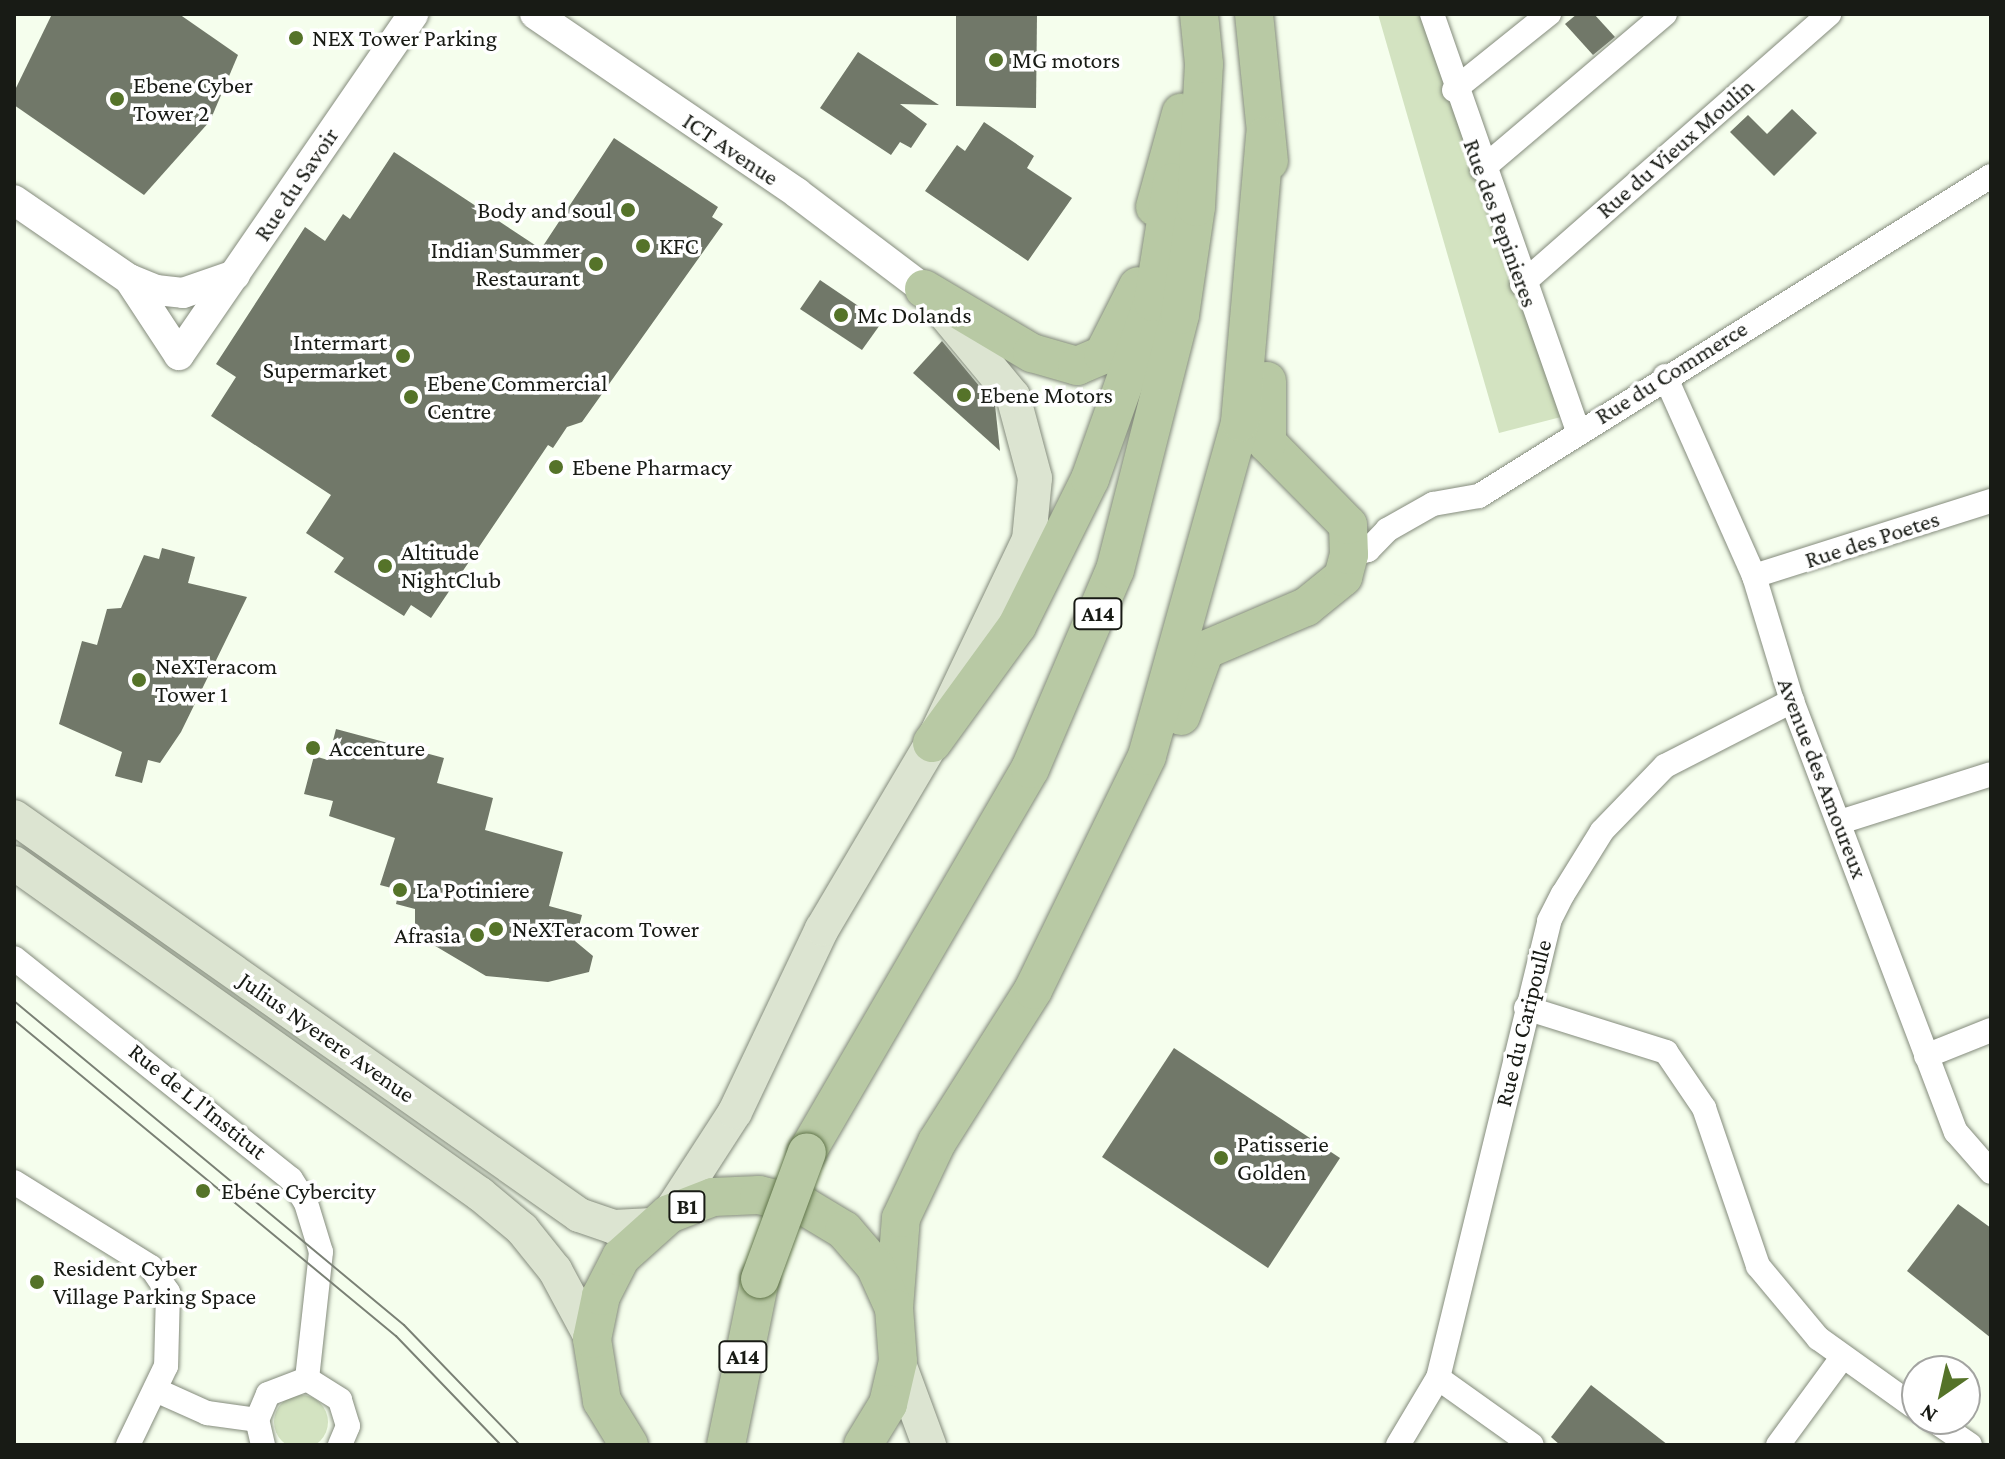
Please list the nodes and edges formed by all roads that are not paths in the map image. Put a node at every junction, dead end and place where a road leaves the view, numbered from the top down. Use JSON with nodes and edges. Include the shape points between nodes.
{"nodes":[{"id":1,"x":413,"y":14,"type":"edge"},
{"id":2,"x":535,"y":14,"type":"edge"},
{"id":3,"x":1181,"y":14,"type":"edge"},
{"id":4,"x":1199,"y":14,"type":"edge"},
{"id":5,"x":1254,"y":14,"type":"edge"},
{"id":6,"x":1432,"y":14,"type":"edge"},
{"id":7,"x":1549,"y":14,"type":"edge"},
{"id":8,"x":1665,"y":14,"type":"edge"},
{"id":9,"x":1829,"y":14,"type":"edge"},
{"id":10,"x":1454,"y":90,"type":"junction"},
{"id":11,"x":1181,"y":113,"type":"junction"},
{"id":12,"x":1265,"y":136,"type":"junction"},
{"id":13,"x":1482,"y":169,"type":"junction"},
{"id":14,"x":1991,"y":176,"type":"edge"},
{"id":15,"x":14,"y":200,"type":"edge"},
{"id":16,"x":235,"y":275,"type":"junction"},
{"id":17,"x":129,"y":279,"type":"junction"},
{"id":18,"x":1522,"y":284,"type":"junction"},
{"id":19,"x":924,"y":289,"type":"junction"},
{"id":20,"x":1665,"y":376,"type":"junction"},
{"id":21,"x":1578,"y":430,"type":"junction"},
{"id":22,"x":1991,"y":501,"type":"edge"},
{"id":23,"x":1349,"y":555,"type":"junction"},
{"id":24,"x":1754,"y":576,"type":"junction"},
{"id":25,"x":1792,"y":701,"type":"junction"},
{"id":26,"x":932,"y":743,"type":"junction"},
{"id":27,"x":1991,"y":774,"type":"edge"},
{"id":28,"x":14,"y":817,"type":"edge"},
{"id":29,"x":1840,"y":822,"type":"junction"},
{"id":30,"x":14,"y":863,"type":"edge"},
{"id":31,"x":14,"y":958,"type":"edge"},
{"id":32,"x":1033,"y":990,"type":"junction"},
{"id":33,"x":1526,"y":1008,"type":"junction"},
{"id":34,"x":1991,"y":1030,"type":"edge"},
{"id":35,"x":1926,"y":1056,"type":"junction"},
{"id":36,"x":1991,"y":1172,"type":"edge"},
{"id":37,"x":14,"y":1182,"type":"edge"},
{"id":38,"x":660,"y":1220,"type":"junction"},
{"id":39,"x":894,"y":1308,"type":"junction"},
{"id":40,"x":592,"y":1339,"type":"junction"},
{"id":41,"x":1842,"y":1358,"type":"junction"},
{"id":42,"x":898,"y":1361,"type":"junction"},
{"id":43,"x":1438,"y":1378,"type":"junction"},
{"id":44,"x":307,"y":1379,"type":"junction"},
{"id":45,"x":158,"y":1391,"type":"junction"},
{"id":46,"x":1901,"y":1398,"type":"edge"},
{"id":47,"x":257,"y":1420,"type":"junction"},
{"id":48,"x":726,"y":1440,"type":"edge"},
{"id":49,"x":128,"y":1445,"type":"edge"},
{"id":50,"x":263,"y":1445,"type":"edge"},
{"id":51,"x":340,"y":1445,"type":"edge"},
{"id":52,"x":629,"y":1445,"type":"edge"},
{"id":53,"x":863,"y":1445,"type":"edge"},
{"id":54,"x":929,"y":1445,"type":"edge"},
{"id":55,"x":1398,"y":1445,"type":"edge"},
{"id":56,"x":1532,"y":1445,"type":"edge"},
{"id":57,"x":1778,"y":1445,"type":"edge"}],
"edges":[{"from":1,"to":16,"type":"street","name":"Rue du Savoir"},
{"from":2,"to":19,"type":"street","name":"ICT Avenue"},
{"from":3,"to":11,"type":"main road"},
{"from":4,"to":48,"type":"main road","number":"A14","bridge":true,"via":[[1204,64],[1197,191],[1180,315],[1115,570],[1030,769],[807,1152],[760,1279]]},
{"from":5,"to":12,"type":"main road"},
{"from":6,"to":10,"type":"street","name":"Rue des Pepinieres"},
{"from":7,"to":10,"type":"street"},
{"from":8,"to":13,"type":"street"},
{"from":9,"to":18,"type":"street","name":"Rue du Vieux Moulin"},
{"from":10,"to":13,"type":"street","name":"Rue des Pepinieres"},
{"from":11,"to":19,"type":"main road","via":[[1163,164],[1146,261],[1130,308],[1103,355],[1077,366],[1032,353]]},
{"from":11,"to":26,"type":"main road","via":[[1153,302],[1128,386],[1036,590]]},
{"from":12,"to":23,"type":"main road","via":[[1277,220],[1267,443],[1348,525]]},
{"from":12,"to":32,"type":"main road","via":[[1240,422],[1147,756]]},
{"from":13,"to":18,"type":"street","name":"Rue des Pepinieres"},
{"from":14,"to":20,"type":"street","name":"Rue du Commerce"},
{"from":15,"to":17,"type":"street"},
{"from":16,"to":17,"type":"street","via":[[183,293]]},
{"from":16,"to":17,"type":"street","name":"Rue du Savoir","via":[[179,355]]},
{"from":18,"to":21,"type":"street","name":"Rue des Pepinieres"},
{"from":19,"to":26,"type":"main road","via":[[1013,396],[1035,478],[1029,540]]},
{"from":20,"to":21,"type":"street","name":"Rue du Commerce"},
{"from":20,"to":24,"type":"street","name":"Avenue des Amoureux"},
{"from":21,"to":23,"type":"street","name":"Rue du Commerce","via":[[1479,496],[1421,509],[1368,550]]},
{"from":22,"to":24,"type":"street","name":"Rue des Poetes"},
{"from":23,"to":32,"type":"main road","via":[[1343,577],[1306,607],[1205,650],[1169,750],[1076,945]]},
{"from":24,"to":25,"type":"street","name":"Avenue des Amoureux"},
{"from":25,"to":29,"type":"street","name":"Avenue des Amoureux"},
{"from":25,"to":33,"type":"street","name":"Rue du Caripoulle","via":[[1665,766],[1602,831],[1549,921]]},
{"from":26,"to":38,"type":"main road","via":[[822,929],[735,1112]]},
{"from":27,"to":29,"type":"street"},
{"from":28,"to":38,"type":"main road","name":"Julius Nyerere Avenue","number":"B1","via":[[579,1215],[614,1227]]},
{"from":29,"to":35,"type":"street","name":"Avenue des Amoureux"},
{"from":30,"to":40,"type":"main road","name":"Julius Nyerere Avenue","number":"B1","via":[[480,1194],[522,1229],[555,1270]]},
{"from":31,"to":44,"type":"street","name":"Rue de L l'Institut","via":[[291,1179],[306,1203],[321,1252]]},
{"from":32,"to":39,"type":"main road","via":[[937,1142],[901,1218]]},
{"from":33,"to":41,"type":"street","via":[[1666,1052],[1685,1073],[1704,1108],[1758,1266]]},
{"from":33,"to":43,"type":"street","name":"Rue du Caripoulle"},
{"from":34,"to":35,"type":"street"},
{"from":35,"to":36,"type":"street","name":"Avenue des Amoureux","via":[[1956,1132]]},
{"from":37,"to":45,"type":"street","via":[[151,1267],[168,1292],[171,1333]]},
{"from":38,"to":39,"type":"main road","name":"Julius Nyerere Avenue","number":"B1","via":[[713,1197],[759,1195],[804,1206],[844,1230],[875,1266]]},
{"from":38,"to":40,"type":"main road","name":"Julius Nyerere Avenue","number":"B1","via":[[621,1257],[601,1296]]},
{"from":39,"to":42,"type":"main road","name":"Julius Nyerere Avenue","number":"B1"},
{"from":40,"to":52,"type":"main road","name":"Julius Nyerere Avenue","number":"B1","via":[[602,1401]]},
{"from":41,"to":46,"type":"street"},
{"from":41,"to":57,"type":"street"},
{"from":42,"to":53,"type":"main road","name":"Julius Nyerere Avenue","number":"B1","via":[[888,1404]]},
{"from":42,"to":54,"type":"main road","name":"Julius Nyerere Avenue","number":"B1"},
{"from":43,"to":55,"type":"street","name":"Rue du Caripoulle"},
{"from":43,"to":56,"type":"street"},
{"from":44,"to":47,"type":"street","via":[[268,1394]]},
{"from":44,"to":51,"type":"street","via":[[340,1400],[348,1426]]},
{"from":45,"to":47,"type":"street","via":[[207,1413]]},
{"from":45,"to":49,"type":"street"},
{"from":47,"to":50,"type":"street"}]}
